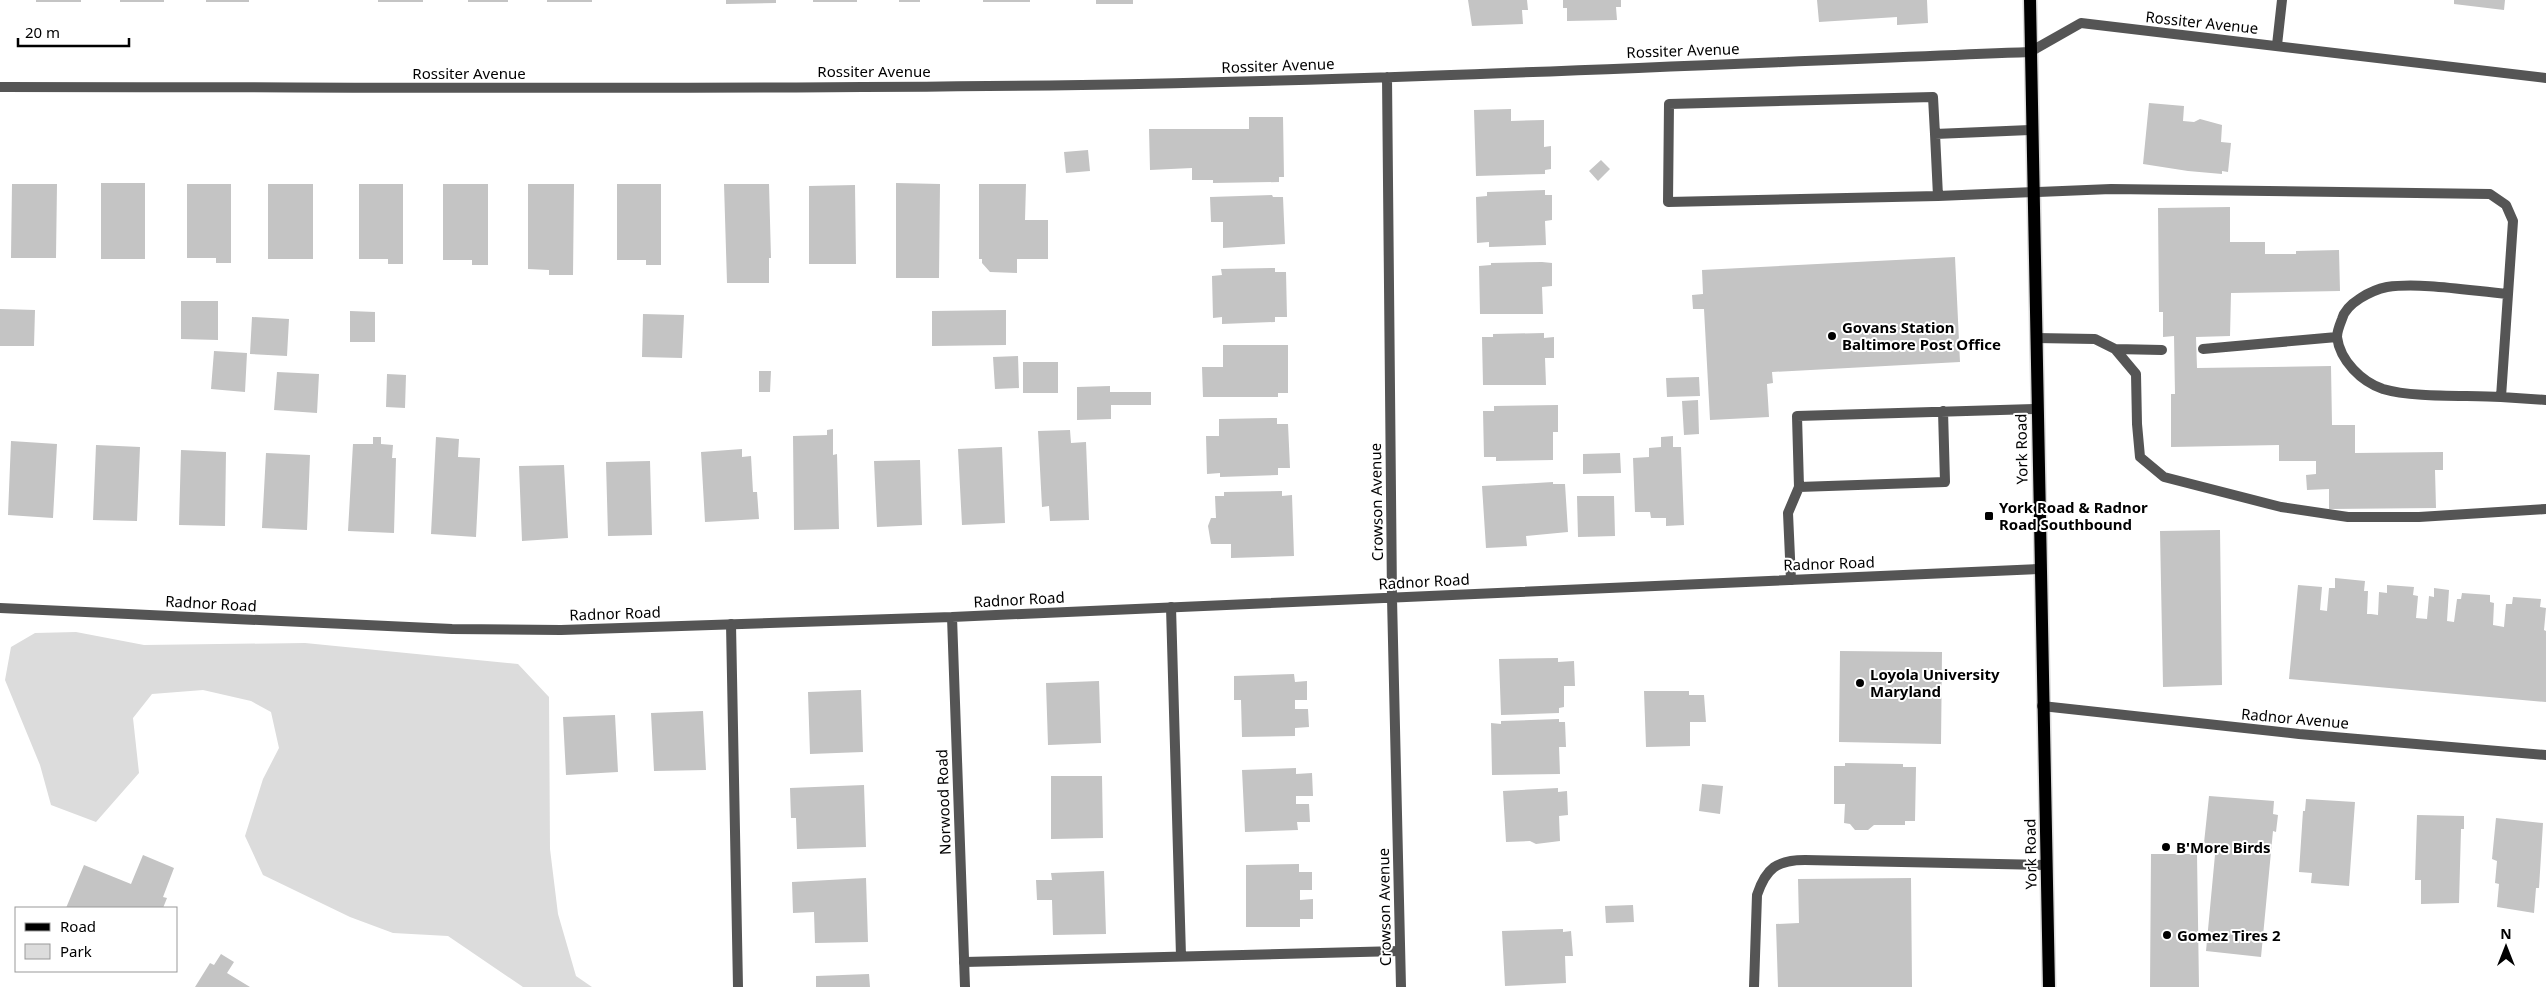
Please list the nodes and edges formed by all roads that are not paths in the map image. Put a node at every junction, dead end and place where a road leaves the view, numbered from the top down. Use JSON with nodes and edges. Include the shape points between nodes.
{"nodes":[{"id":1,"x":2030,"y":0,"type":"edge"},
{"id":2,"x":2282,"y":0,"type":"edge"},
{"id":3,"x":2277,"y":45,"type":"junction"},
{"id":4,"x":2030,"y":52,"type":"junction"},
{"id":5,"x":1387,"y":77,"type":"junction"},
{"id":6,"x":2546,"y":78,"type":"edge"},
{"id":7,"x":0,"y":87,"type":"edge"},
{"id":8,"x":2030,"y":130,"type":"junction"},
{"id":9,"x":1935,"y":134,"type":"junction"},
{"id":10,"x":2033,"y":194,"type":"junction"},
{"id":11,"x":1938,"y":196,"type":"junction"},
{"id":12,"x":2508,"y":294,"type":"junction"},
{"id":13,"x":2337,"y":336,"type":"junction"},
{"id":14,"x":2036,"y":338,"type":"junction"},
{"id":15,"x":2203,"y":349,"type":"dead end"},
{"id":16,"x":2116,"y":350,"type":"junction"},
{"id":17,"x":2162,"y":350,"type":"dead end"},
{"id":18,"x":2501,"y":397,"type":"junction"},
{"id":19,"x":2546,"y":400,"type":"edge"},
{"id":20,"x":2037,"y":409,"type":"junction"},
{"id":21,"x":1943,"y":411,"type":"junction"},
{"id":22,"x":1799,"y":487,"type":"junction"},
{"id":23,"x":2546,"y":510,"type":"edge"},
{"id":24,"x":2040,"y":569,"type":"junction"},
{"id":25,"x":1791,"y":580,"type":"junction"},
{"id":26,"x":1392,"y":598,"type":"junction"},
{"id":27,"x":1171,"y":607,"type":"junction"},
{"id":28,"x":0,"y":608,"type":"edge"},
{"id":29,"x":952,"y":617,"type":"junction"},
{"id":30,"x":731,"y":624,"type":"junction"},
{"id":31,"x":2042,"y":706,"type":"junction"},
{"id":32,"x":2546,"y":755,"type":"edge"},
{"id":33,"x":2046,"y":865,"type":"junction"},
{"id":34,"x":1400,"y":951,"type":"junction"},
{"id":35,"x":1181,"y":956,"type":"junction"},
{"id":36,"x":964,"y":962,"type":"junction"},
{"id":37,"x":738,"y":987,"type":"edge"},
{"id":38,"x":966,"y":987,"type":"edge"},
{"id":39,"x":1401,"y":987,"type":"edge"},
{"id":40,"x":1754,"y":987,"type":"edge"},
{"id":41,"x":2049,"y":987,"type":"edge"}],
"edges":[{"from":1,"to":4,"type":"main road","name":"York Road"},
{"from":2,"to":3,"type":"street"},
{"from":3,"to":4,"type":"street","name":"Rossiter Avenue","via":[[2081,24]]},
{"from":3,"to":6,"type":"street","name":"Rossiter Avenue"},
{"from":4,"to":5,"type":"street","name":"Rossiter Avenue"},
{"from":4,"to":8,"type":"main road","name":"York Road"},
{"from":5,"to":7,"type":"street","name":"Rossiter Avenue","via":[[1082,85]]},
{"from":5,"to":26,"type":"street","name":"Crowson Avenue"},
{"from":8,"to":9,"type":"street"},
{"from":8,"to":10,"type":"main road","name":"York Road"},
{"from":9,"to":11,"type":"street"},
{"from":9,"to":11,"type":"street","via":[[1933,97],[1669,104],[1668,202]]},
{"from":10,"to":11,"type":"street"},
{"from":10,"to":12,"type":"street","via":[[2111,189],[2490,194],[2506,205],[2513,221]]},
{"from":10,"to":14,"type":"main road","name":"York Road"},
{"from":12,"to":13,"type":"street","via":[[2405,286],[2385,288],[2362,297],[2343,315]]},
{"from":12,"to":18,"type":"street"},
{"from":13,"to":15,"type":"street"},
{"from":13,"to":18,"type":"street","via":[[2345,359],[2362,378],[2383,388]]},
{"from":14,"to":16,"type":"street","via":[[2095,339]]},
{"from":14,"to":20,"type":"main road","name":"York Road"},
{"from":16,"to":17,"type":"street"},
{"from":16,"to":23,"type":"street","via":[[2136,374],[2140,456],[2164,477],[2281,507],[2348,516]]},
{"from":18,"to":19,"type":"street"},
{"from":20,"to":21,"type":"street"},
{"from":20,"to":24,"type":"main road","name":"York Road"},
{"from":21,"to":22,"type":"street","via":[[1797,416]]},
{"from":21,"to":22,"type":"street","via":[[1945,482]]},
{"from":22,"to":25,"type":"street","via":[[1788,514]]},
{"from":24,"to":25,"type":"street","name":"Radnor Road"},
{"from":24,"to":31,"type":"main road","name":"York Road"},
{"from":25,"to":26,"type":"street","name":"Radnor Road"},
{"from":26,"to":27,"type":"street","name":"Radnor Road"},
{"from":26,"to":34,"type":"street","name":"Crowson Avenue"},
{"from":27,"to":29,"type":"street","name":"Radnor Road"},
{"from":27,"to":35,"type":"street"},
{"from":28,"to":30,"type":"street","name":"Radnor Road","via":[[452,629],[560,630]]},
{"from":29,"to":30,"type":"street","name":"Radnor Road"},
{"from":29,"to":36,"type":"street","name":"Norwood Road"},
{"from":30,"to":37,"type":"street"},
{"from":31,"to":32,"type":"street","name":"Radnor Avenue","via":[[2299,734]]},
{"from":31,"to":33,"type":"main road","name":"York Road"},
{"from":33,"to":40,"type":"street","via":[[1805,860],[1776,864],[1762,880],[1757,895]]},
{"from":33,"to":41,"type":"main road","name":"York Road"},
{"from":34,"to":35,"type":"street"},
{"from":34,"to":39,"type":"street","name":"Crowson Avenue"},
{"from":35,"to":36,"type":"street"},
{"from":36,"to":38,"type":"street","name":"Norwood Road"}]}
